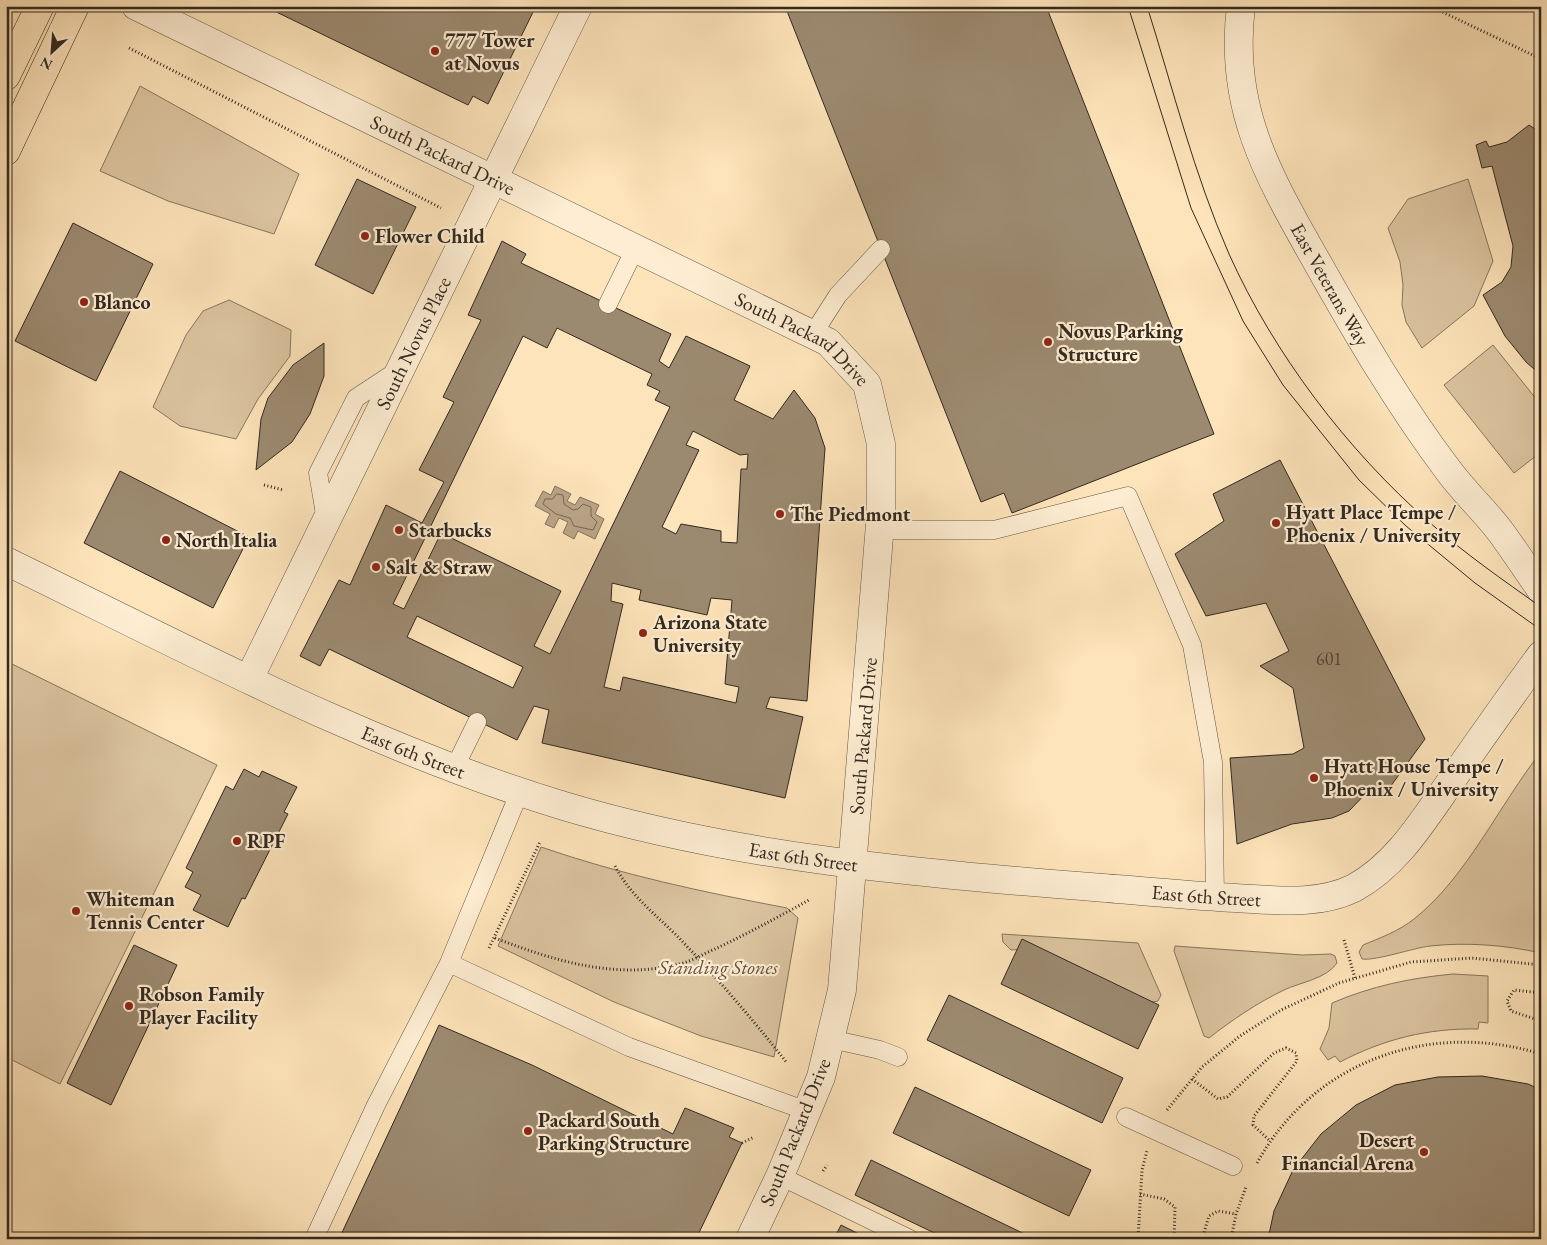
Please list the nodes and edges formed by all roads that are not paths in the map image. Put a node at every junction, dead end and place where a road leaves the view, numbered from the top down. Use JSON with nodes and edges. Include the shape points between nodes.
{"nodes":[{"id":1,"x":40,"y":6,"type":"edge"},
{"id":2,"x":75,"y":6,"type":"edge"},
{"id":3,"x":136,"y":6,"type":"edge"},
{"id":4,"x":578,"y":6,"type":"edge"},
{"id":5,"x":1241,"y":6,"type":"edge"},
{"id":6,"x":6,"y":76,"type":"edge"},
{"id":7,"x":6,"y":150,"type":"edge"},
{"id":8,"x":492,"y":180,"type":"junction"},
{"id":9,"x":635,"y":249,"type":"junction"},
{"id":10,"x":881,"y":249,"type":"dead end"},
{"id":11,"x":608,"y":304,"type":"dead end"},
{"id":12,"x":813,"y":334,"type":"junction"},
{"id":13,"x":880,"y":530,"type":"junction"},
{"id":14,"x":1499,"y":530,"type":"junction"},
{"id":15,"x":6,"y":561,"type":"edge"},
{"id":16,"x":1541,"y":561,"type":"edge"},
{"id":17,"x":1541,"y":590,"type":"edge"},
{"id":18,"x":1541,"y":655,"type":"edge"},
{"id":19,"x":249,"y":679,"type":"junction"},
{"id":20,"x":477,"y":722,"type":"dead end"},
{"id":21,"x":454,"y":769,"type":"junction"},
{"id":22,"x":520,"y":791,"type":"junction"},
{"id":23,"x":854,"y":865,"type":"junction"},
{"id":24,"x":1215,"y":897,"type":"junction"},
{"id":25,"x":448,"y":963,"type":"junction"},
{"id":26,"x":831,"y":1039,"type":"junction"},
{"id":27,"x":898,"y":1057,"type":"dead end"},
{"id":28,"x":807,"y":1111,"type":"junction"},
{"id":29,"x":1126,"y":1117,"type":"dead end"},
{"id":30,"x":1233,"y":1166,"type":"dead end"},
{"id":31,"x":780,"y":1176,"type":"junction"},
{"id":32,"x":314,"y":1239,"type":"edge"},
{"id":33,"x":750,"y":1239,"type":"edge"},
{"id":34,"x":910,"y":1239,"type":"edge"}],
"edges":[{"from":1,"to":6,"type":"main road"},
{"from":2,"to":7,"type":"main road"},
{"from":3,"to":8,"type":"street","name":"South Packard Drive"},
{"from":4,"to":8,"type":"street","name":"South Novus Place"},
{"from":5,"to":14,"type":"street","name":"East Veterans Way","via":[[1244,95],[1253,133],[1269,174],[1355,328],[1405,409],[1449,472]]},
{"from":8,"to":9,"type":"street","name":"South Packard Drive"},
{"from":8,"to":19,"type":"street","name":"South Novus Place"},
{"from":9,"to":11,"type":"lane"},
{"from":9,"to":12,"type":"street","name":"South Packard Drive"},
{"from":10,"to":12,"type":"lane","via":[[838,295]]},
{"from":12,"to":13,"type":"street","name":"South Packard Drive","via":[[828,342],[867,384],[882,444]]},
{"from":13,"to":23,"type":"street","name":"South Packard Drive"},
{"from":13,"to":24,"type":"lane","via":[[994,530],[1128,496],[1192,645],[1213,762]]},
{"from":14,"to":16,"type":"street","name":"East Veterans Way"},
{"from":14,"to":17,"type":"street","name":"East Veterans Way"},
{"from":15,"to":19,"type":"street","name":"East 6th Street"},
{"from":18,"to":24,"type":"street","name":"East 6th Street","via":[[1406,843],[1368,880],[1345,892],[1319,899]]},
{"from":19,"to":21,"type":"street","name":"East 6th Street","via":[[388,743]]},
{"from":20,"to":21,"type":"lane"},
{"from":21,"to":22,"type":"street","name":"East 6th Street"},
{"from":22,"to":23,"type":"street","name":"East 6th Street","via":[[703,842]]},
{"from":22,"to":25,"type":"lane"},
{"from":23,"to":24,"type":"street","name":"East 6th Street","via":[[924,874]]},
{"from":23,"to":26,"type":"street","name":"South Packard Drive","via":[[842,990]]},
{"from":25,"to":28,"type":"lane","via":[[629,1047]]},
{"from":25,"to":32,"type":"lane","via":[[376,1105]]},
{"from":26,"to":27,"type":"lane"},
{"from":26,"to":28,"type":"street","name":"South Packard Drive","via":[[821,1077]]},
{"from":28,"to":31,"type":"street","name":"South Packard Drive"},
{"from":29,"to":30,"type":"lane"},
{"from":31,"to":33,"type":"street","name":"South Packard Drive"},
{"from":31,"to":34,"type":"lane"}]}
